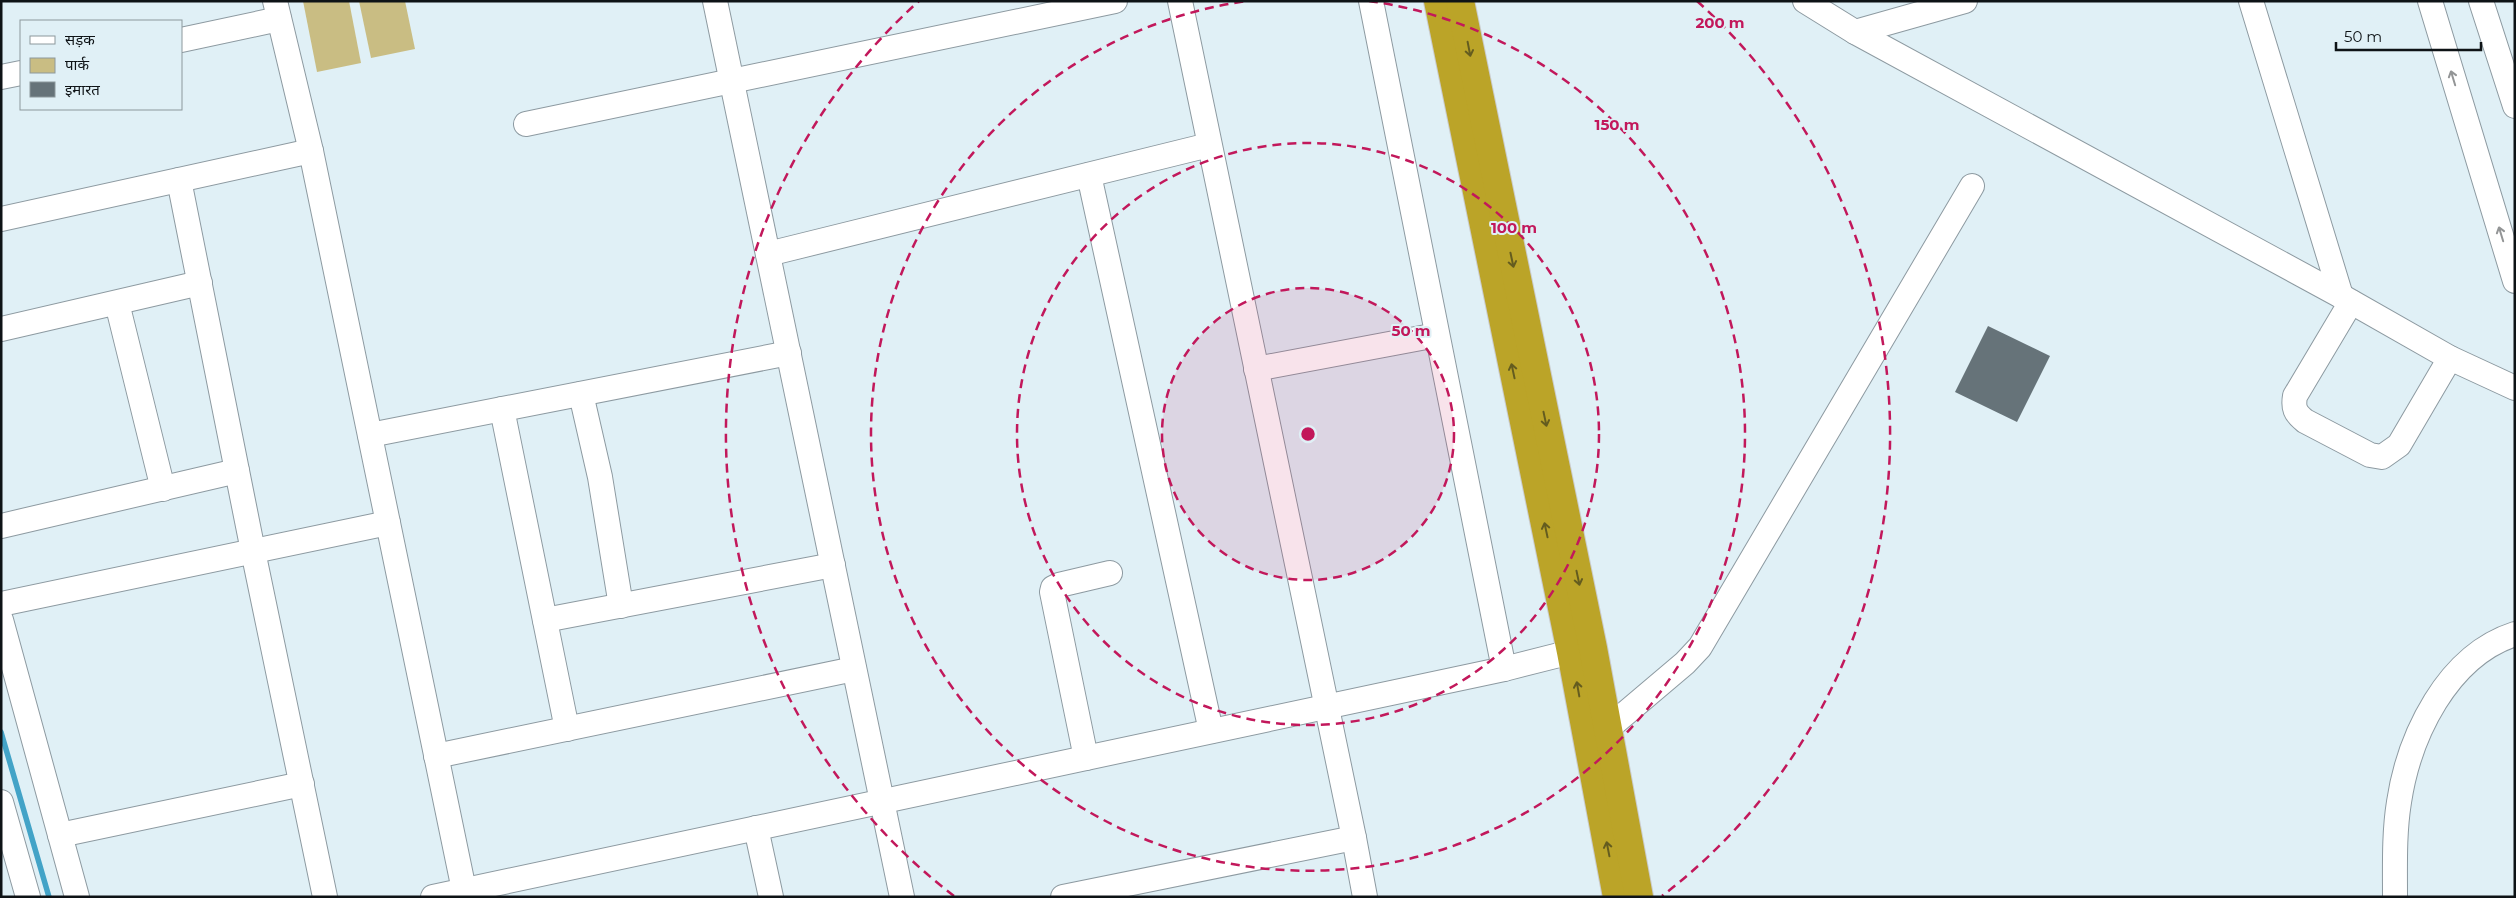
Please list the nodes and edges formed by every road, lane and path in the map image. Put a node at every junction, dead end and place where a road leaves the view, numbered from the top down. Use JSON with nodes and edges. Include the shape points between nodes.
{"nodes":[{"id":1,"x":715,"y":1,"type":"edge"},
{"id":2,"x":1115,"y":1,"type":"edge"},
{"id":3,"x":1180,"y":1,"type":"edge"},
{"id":4,"x":1371,"y":1,"type":"edge"},
{"id":5,"x":1438,"y":1,"type":"edge"},
{"id":6,"x":1460,"y":1,"type":"edge"},
{"id":7,"x":1805,"y":1,"type":"edge"},
{"id":8,"x":1965,"y":1,"type":"edge"},
{"id":9,"x":2251,"y":1,"type":"edge"},
{"id":10,"x":2430,"y":1,"type":"edge"},
{"id":11,"x":2481,"y":1,"type":"edge"},
{"id":12,"x":1074,"y":6,"type":"edge"},
{"id":13,"x":277,"y":10,"type":"edge"},
{"id":14,"x":1855,"y":32,"type":"junction"},
{"id":15,"x":182,"y":40,"type":"edge"},
{"id":16,"x":20,"y":73,"type":"edge"},
{"id":17,"x":1,"y":77,"type":"edge"},
{"id":18,"x":732,"y":83,"type":"junction"},
{"id":19,"x":2515,"y":106,"type":"edge"},
{"id":20,"x":526,"y":124,"type":"dead end"},
{"id":21,"x":1210,"y":145,"type":"junction"},
{"id":22,"x":311,"y":151,"type":"junction"},
{"id":23,"x":1089,"y":175,"type":"junction"},
{"id":24,"x":179,"y":180,"type":"junction"},
{"id":25,"x":1972,"y":186,"type":"dead end"},
{"id":26,"x":1,"y":219,"type":"edge"},
{"id":27,"x":768,"y":254,"type":"junction"},
{"id":28,"x":2515,"y":281,"type":"edge"},
{"id":29,"x":200,"y":283,"type":"junction"},
{"id":30,"x":2346,"y":299,"type":"junction"},
{"id":31,"x":117,"y":303,"type":"junction"},
{"id":32,"x":1,"y":330,"type":"edge"},
{"id":33,"x":1437,"y":335,"type":"junction"},
{"id":34,"x":789,"y":353,"type":"junction"},
{"id":35,"x":2450,"y":358,"type":"junction"},
{"id":36,"x":1256,"y":369,"type":"junction"},
{"id":37,"x":2515,"y":388,"type":"edge"},
{"id":38,"x":581,"y":394,"type":"junction"},
{"id":39,"x":502,"y":409,"type":"junction"},
{"id":40,"x":370,"y":435,"type":"junction"},
{"id":41,"x":237,"y":471,"type":"junction"},
{"id":42,"x":163,"y":489,"type":"junction"},
{"id":43,"x":388,"y":523,"type":"junction"},
{"id":44,"x":1,"y":526,"type":"edge"},
{"id":45,"x":253,"y":551,"type":"junction"},
{"id":46,"x":833,"y":565,"type":"junction"},
{"id":47,"x":1110,"y":573,"type":"dead end"},
{"id":48,"x":1,"y":604,"type":"edge"},
{"id":49,"x":621,"y":606,"type":"junction"},
{"id":50,"x":1,"y":620,"type":"edge"},
{"id":51,"x":545,"y":620,"type":"junction"},
{"id":52,"x":2514,"y":638,"type":"edge"},
{"id":53,"x":1571,"y":652,"type":"junction"},
{"id":54,"x":854,"y":669,"type":"junction"},
{"id":55,"x":1504,"y":670,"type":"junction"},
{"id":56,"x":1326,"y":707,"type":"junction"},
{"id":57,"x":567,"y":729,"type":"junction"},
{"id":58,"x":1606,"y":729,"type":"junction"},
{"id":59,"x":1212,"y":731,"type":"junction"},
{"id":60,"x":436,"y":756,"type":"junction"},
{"id":61,"x":1086,"y":758,"type":"junction"},
{"id":62,"x":302,"y":784,"type":"junction"},
{"id":63,"x":882,"y":801,"type":"junction"},
{"id":64,"x":1,"y":802,"type":"edge"},
{"id":65,"x":756,"y":828,"type":"junction"},
{"id":66,"x":60,"y":835,"type":"junction"},
{"id":67,"x":1354,"y":838,"type":"junction"},
{"id":68,"x":464,"y":890,"type":"junction"},
{"id":69,"x":28,"y":897,"type":"edge"},
{"id":70,"x":77,"y":897,"type":"edge"},
{"id":71,"x":325,"y":897,"type":"edge"},
{"id":72,"x":433,"y":897,"type":"edge"},
{"id":73,"x":771,"y":897,"type":"edge"},
{"id":74,"x":902,"y":897,"type":"edge"},
{"id":75,"x":1063,"y":897,"type":"edge"},
{"id":76,"x":1365,"y":897,"type":"edge"},
{"id":77,"x":1617,"y":897,"type":"edge"},
{"id":78,"x":1640,"y":897,"type":"edge"},
{"id":79,"x":2395,"y":897,"type":"edge"}],
"edges":[{"from":1,"to":18,"type":"street"},
{"from":2,"to":12,"type":"street"},
{"from":3,"to":21,"type":"street"},
{"from":4,"to":33,"type":"street"},
{"from":53,"to":5,"type":"highway","one_way":true},
{"from":6,"to":58,"type":"highway","one_way":true,"via":[[1593,648]]},
{"from":7,"to":14,"type":"street"},
{"from":8,"to":14,"type":"street"},
{"from":9,"to":30,"type":"street"},
{"from":28,"to":10,"type":"street","one_way":true},
{"from":11,"to":19,"type":"street"},
{"from":12,"to":18,"type":"street"},
{"from":13,"to":15,"type":"street"},
{"from":13,"to":22,"type":"street"},
{"from":14,"to":30,"type":"street"},
{"from":16,"to":17,"type":"street"},
{"from":18,"to":20,"type":"street"},
{"from":18,"to":27,"type":"street"},
{"from":21,"to":23,"type":"street"},
{"from":21,"to":36,"type":"street"},
{"from":22,"to":24,"type":"street"},
{"from":22,"to":40,"type":"street"},
{"from":23,"to":27,"type":"street"},
{"from":23,"to":59,"type":"street"},
{"from":24,"to":26,"type":"street"},
{"from":24,"to":29,"type":"street"},
{"from":25,"to":58,"type":"street","via":[[1700,647]]},
{"from":27,"to":34,"type":"street"},
{"from":29,"to":31,"type":"street"},
{"from":29,"to":41,"type":"street"},
{"from":30,"to":35,"type":"street"},
{"from":30,"to":35,"type":"street","via":[[2295,396],[2296,414],[2304,421],[2370,455],[2382,457],[2399,445]]},
{"from":31,"to":32,"type":"street"},
{"from":31,"to":42,"type":"street"},
{"from":33,"to":36,"type":"street"},
{"from":33,"to":55,"type":"street"},
{"from":34,"to":38,"type":"street"},
{"from":34,"to":46,"type":"street"},
{"from":35,"to":37,"type":"street"},
{"from":36,"to":56,"type":"street"},
{"from":38,"to":39,"type":"street"},
{"from":38,"to":49,"type":"street","via":[[600,476]]},
{"from":39,"to":40,"type":"street"},
{"from":39,"to":51,"type":"street"},
{"from":40,"to":43,"type":"street"},
{"from":41,"to":42,"type":"street"},
{"from":41,"to":45,"type":"street"},
{"from":42,"to":44,"type":"street"},
{"from":43,"to":45,"type":"street"},
{"from":43,"to":60,"type":"street"},
{"from":45,"to":48,"type":"street"},
{"from":45,"to":62,"type":"street"},
{"from":46,"to":49,"type":"street"},
{"from":46,"to":54,"type":"street"},
{"from":47,"to":61,"type":"street","via":[[1059,585],[1052,592]]},
{"from":49,"to":51,"type":"street"},
{"from":50,"to":66,"type":"street"},
{"from":51,"to":57,"type":"street"},
{"from":52,"to":79,"type":"street","via":[[2484,649],[2463,664],[2423,726],[2409,760],[2399,801],[2394,841]]},
{"from":53,"to":55,"type":"street"},
{"from":77,"to":53,"type":"highway","one_way":true},
{"from":54,"to":57,"type":"street"},
{"from":54,"to":63,"type":"street"},
{"from":55,"to":56,"type":"street"},
{"from":56,"to":59,"type":"street"},
{"from":56,"to":67,"type":"street"},
{"from":57,"to":60,"type":"street"},
{"from":58,"to":78,"type":"highway"},
{"from":59,"to":61,"type":"street"},
{"from":60,"to":68,"type":"street"},
{"from":61,"to":63,"type":"street"},
{"from":62,"to":66,"type":"street"},
{"from":62,"to":71,"type":"street"},
{"from":63,"to":65,"type":"street"},
{"from":63,"to":74,"type":"street"},
{"from":64,"to":69,"type":"street"},
{"from":65,"to":68,"type":"street"},
{"from":65,"to":73,"type":"street"},
{"from":66,"to":70,"type":"street"},
{"from":67,"to":75,"type":"street"},
{"from":67,"to":76,"type":"street"},
{"from":68,"to":72,"type":"street"}]}
